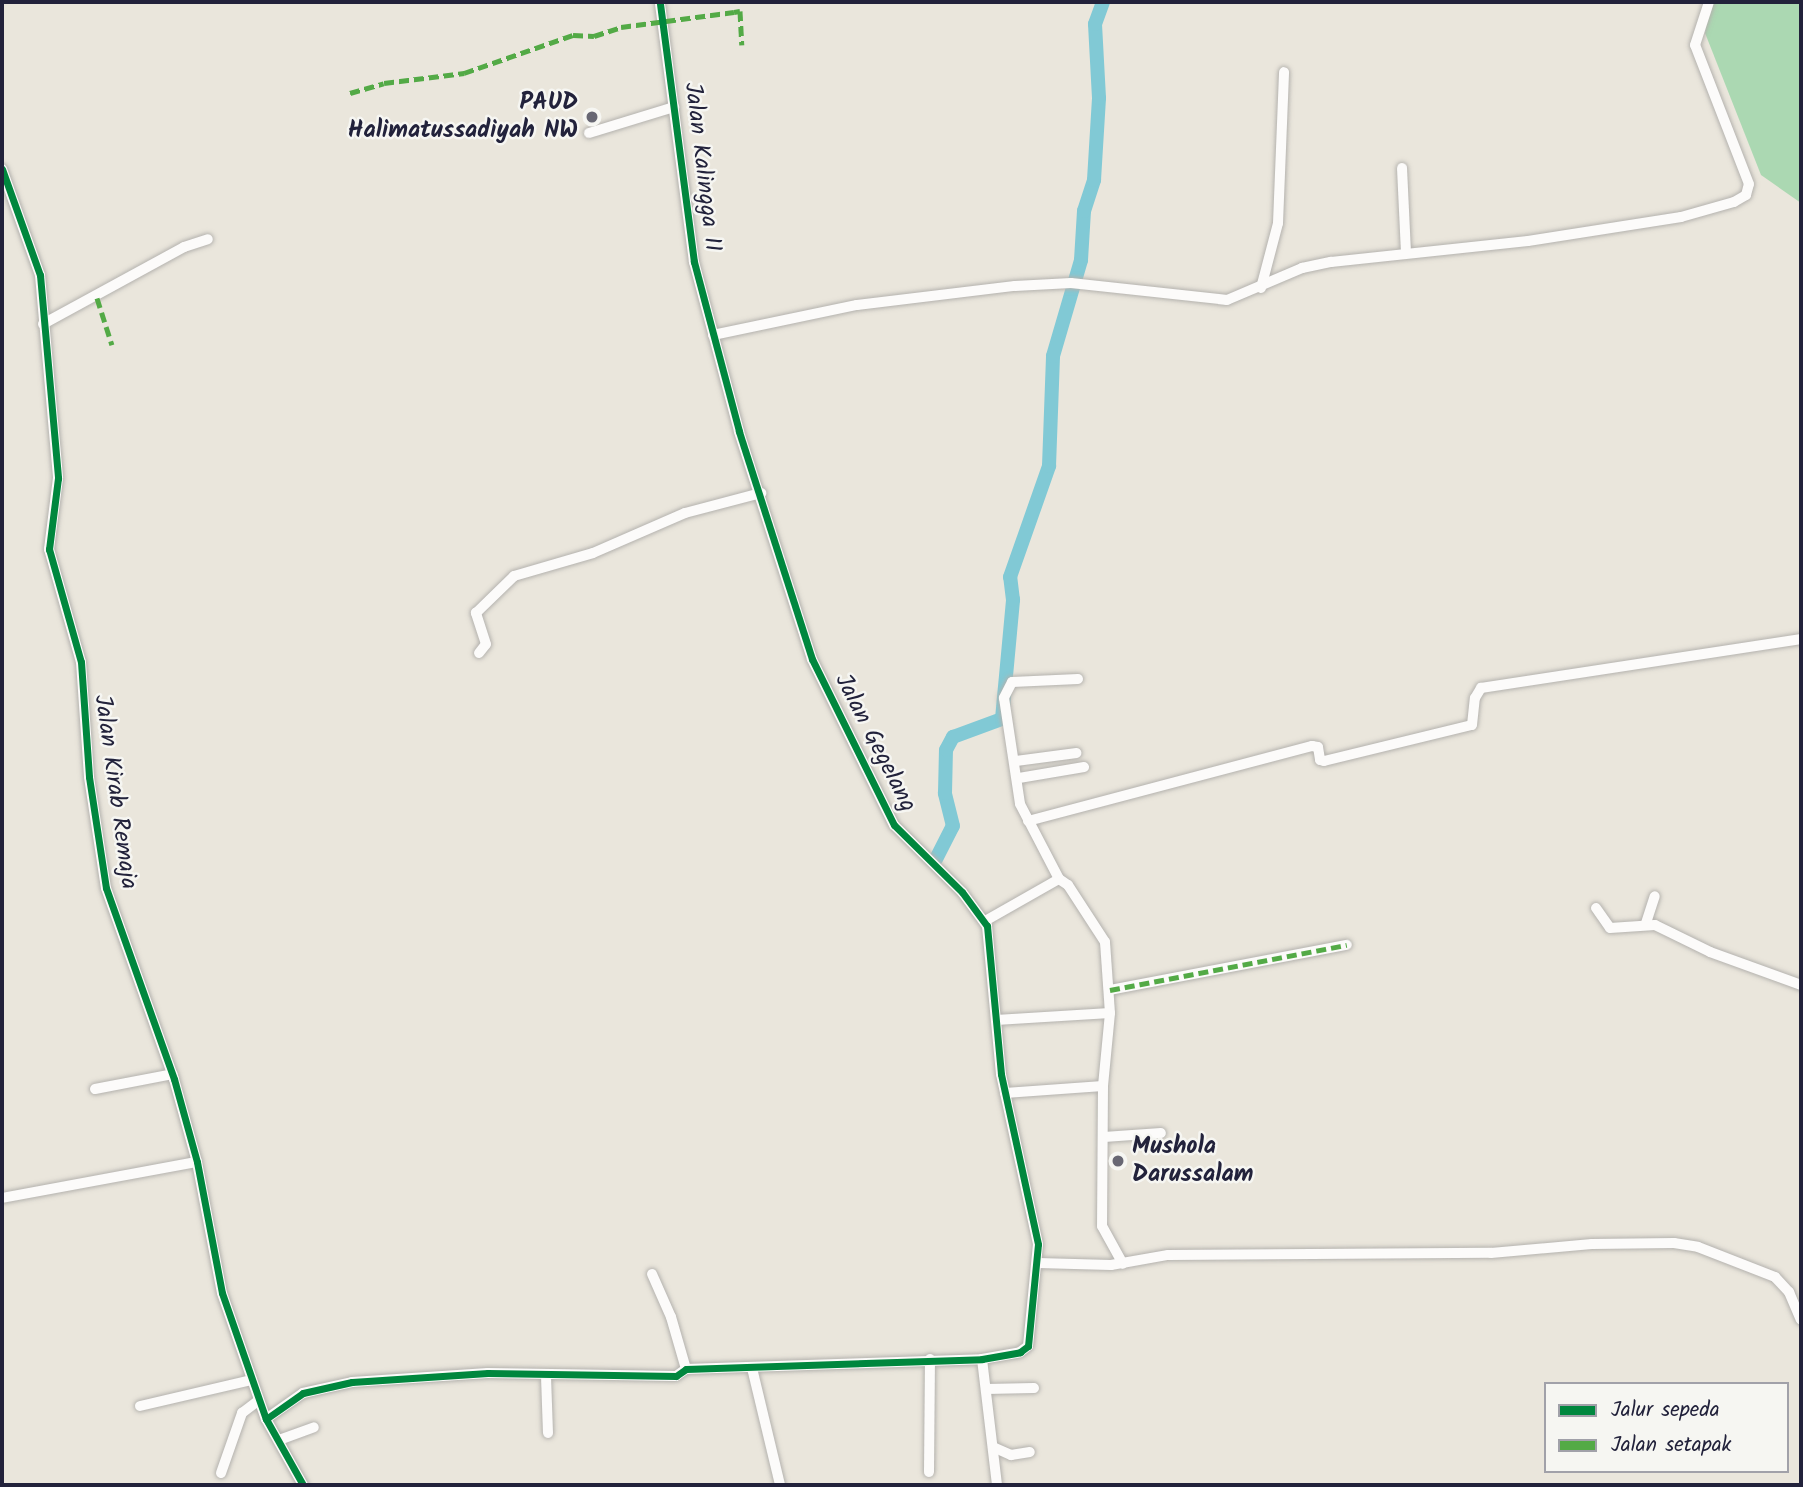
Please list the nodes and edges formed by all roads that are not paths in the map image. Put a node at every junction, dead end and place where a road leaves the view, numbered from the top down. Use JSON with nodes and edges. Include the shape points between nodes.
{"nodes":[{"id":1,"x":660,"y":2,"type":"edge"},
{"id":2,"x":1709,"y":2,"type":"edge"},
{"id":3,"x":1284,"y":72,"type":"dead end"},
{"id":4,"x":674,"y":107,"type":"junction"},
{"id":5,"x":589,"y":133,"type":"dead end"},
{"id":6,"x":1402,"y":168,"type":"dead end"},
{"id":7,"x":2,"y":169,"type":"edge"},
{"id":8,"x":208,"y":239,"type":"dead end"},
{"id":9,"x":1406,"y":253,"type":"junction"},
{"id":10,"x":1261,"y":288,"type":"junction"},
{"id":11,"x":43,"y":324,"type":"junction"},
{"id":12,"x":713,"y":335,"type":"junction"},
{"id":13,"x":761,"y":492,"type":"junction"},
{"id":14,"x":1801,"y":639,"type":"edge"},
{"id":15,"x":479,"y":653,"type":"dead end"},
{"id":16,"x":1078,"y":679,"type":"dead end"},
{"id":17,"x":1076,"y":753,"type":"dead end"},
{"id":18,"x":1016,"y":761,"type":"junction"},
{"id":19,"x":1084,"y":767,"type":"dead end"},
{"id":20,"x":1019,"y":778,"type":"junction"},
{"id":21,"x":1028,"y":821,"type":"junction"},
{"id":22,"x":1059,"y":879,"type":"junction"},
{"id":23,"x":1654,"y":896,"type":"dead end"},
{"id":24,"x":1596,"y":908,"type":"dead end"},
{"id":25,"x":985,"y":921,"type":"junction"},
{"id":26,"x":1646,"y":923,"type":"junction"},
{"id":27,"x":1347,"y":945,"type":"dead end"},
{"id":28,"x":1801,"y":985,"type":"edge"},
{"id":29,"x":1110,"y":990,"type":"junction"},
{"id":30,"x":1110,"y":1013,"type":"junction"},
{"id":31,"x":996,"y":1020,"type":"junction"},
{"id":32,"x":173,"y":1074,"type":"junction"},
{"id":33,"x":1103,"y":1086,"type":"junction"},
{"id":34,"x":95,"y":1089,"type":"dead end"},
{"id":35,"x":1005,"y":1093,"type":"junction"},
{"id":36,"x":1161,"y":1133,"type":"dead end"},
{"id":37,"x":1104,"y":1137,"type":"junction"},
{"id":38,"x":197,"y":1162,"type":"junction"},
{"id":39,"x":2,"y":1198,"type":"edge"},
{"id":40,"x":1038,"y":1263,"type":"junction"},
{"id":41,"x":1123,"y":1264,"type":"junction"},
{"id":42,"x":652,"y":1274,"type":"dead end"},
{"id":43,"x":1801,"y":1320,"type":"edge"},
{"id":44,"x":930,"y":1359,"type":"junction"},
{"id":45,"x":982,"y":1359,"type":"junction"},
{"id":46,"x":752,"y":1368,"type":"junction"},
{"id":47,"x":686,"y":1369,"type":"junction"},
{"id":48,"x":546,"y":1376,"type":"junction"},
{"id":49,"x":252,"y":1380,"type":"junction"},
{"id":50,"x":1034,"y":1388,"type":"dead end"},
{"id":51,"x":986,"y":1389,"type":"junction"},
{"id":52,"x":259,"y":1400,"type":"junction"},
{"id":53,"x":140,"y":1406,"type":"dead end"},
{"id":54,"x":266,"y":1419,"type":"junction"},
{"id":55,"x":314,"y":1427,"type":"dead end"},
{"id":56,"x":548,"y":1433,"type":"dead end"},
{"id":57,"x":279,"y":1440,"type":"junction"},
{"id":58,"x":993,"y":1447,"type":"junction"},
{"id":59,"x":1031,"y":1452,"type":"dead end"},
{"id":60,"x":929,"y":1472,"type":"dead end"},
{"id":61,"x":221,"y":1474,"type":"dead end"},
{"id":62,"x":303,"y":1485,"type":"edge"},
{"id":63,"x":780,"y":1485,"type":"edge"},
{"id":64,"x":997,"y":1485,"type":"edge"}],
"edges":[{"from":1,"to":4,"type":"street","name":"Jalan Kalingga II"},
{"from":2,"to":9,"type":"street","via":[[1695,45],[1749,184],[1742,198],[1706,211],[1644,223]]},
{"from":3,"to":10,"type":"street","via":[[1278,223]]},
{"from":4,"to":5,"type":"street"},
{"from":4,"to":12,"type":"street","name":"Jalan Kalingga II","via":[[691,246]]},
{"from":6,"to":9,"type":"street"},
{"from":7,"to":11,"type":"street","name":"Jalan Kirab Remaja","via":[[39,270]]},
{"from":8,"to":11,"type":"street","via":[[184,247]]},
{"from":9,"to":10,"type":"street","via":[[1311,265]]},
{"from":10,"to":12,"type":"street","via":[[1235,299],[1209,301],[1074,284],[922,295]]},
{"from":11,"to":32,"type":"street","name":"Jalan Kirab Remaja","via":[[58,492],[49,549],[81,662],[89,777],[105,880]]},
{"from":12,"to":13,"type":"street","name":"Jalan Gegelang"},
{"from":13,"to":15,"type":"street","via":[[685,513],[593,553],[514,576],[476,613],[486,644]]},
{"from":13,"to":25,"type":"street","name":"Jalan Gegelang","via":[[813,659],[879,799],[899,831]]},
{"from":14,"to":21,"type":"street","via":[[1481,688],[1472,724],[1322,761],[1318,747],[1312,746]]},
{"from":16,"to":18,"type":"street","via":[[1012,682],[1007,687],[1005,708]]},
{"from":17,"to":18,"type":"street"},
{"from":18,"to":20,"type":"street"},
{"from":19,"to":20,"type":"street"},
{"from":20,"to":21,"type":"street","via":[[1020,804]]},
{"from":21,"to":22,"type":"street"},
{"from":22,"to":25,"type":"street"},
{"from":22,"to":29,"type":"street","via":[[1103,936]]},
{"from":23,"to":26,"type":"street"},
{"from":24,"to":26,"type":"street","via":[[1610,928]]},
{"from":25,"to":31,"type":"street"},
{"from":26,"to":28,"type":"street"},
{"from":27,"to":29,"type":"street"},
{"from":29,"to":30,"type":"street"},
{"from":30,"to":31,"type":"street"},
{"from":30,"to":33,"type":"street"},
{"from":31,"to":35,"type":"street"},
{"from":32,"to":34,"type":"street"},
{"from":32,"to":38,"type":"street","name":"Jalan Kirab Remaja"},
{"from":33,"to":35,"type":"street"},
{"from":33,"to":37,"type":"street"},
{"from":35,"to":40,"type":"street","via":[[1035,1229]]},
{"from":36,"to":37,"type":"street"},
{"from":37,"to":41,"type":"street","via":[[1103,1233]]},
{"from":38,"to":39,"type":"street"},
{"from":38,"to":49,"type":"street","name":"Jalan Kirab Remaja","via":[[222,1293]]},
{"from":40,"to":41,"type":"street"},
{"from":40,"to":45,"type":"street","via":[[1028,1346],[1020,1352]]},
{"from":41,"to":43,"type":"street","via":[[1168,1255],[1491,1253],[1674,1243],[1698,1247],[1775,1276],[1789,1292]]},
{"from":42,"to":47,"type":"street"},
{"from":44,"to":45,"type":"street"},
{"from":44,"to":46,"type":"street"},
{"from":44,"to":60,"type":"street"},
{"from":45,"to":51,"type":"street"},
{"from":46,"to":47,"type":"street"},
{"from":46,"to":63,"type":"street"},
{"from":47,"to":48,"type":"street","via":[[676,1376]]},
{"from":48,"to":54,"type":"street","via":[[483,1373],[335,1384],[303,1393]]},
{"from":48,"to":56,"type":"street"},
{"from":49,"to":52,"type":"street","name":"Jalan Kirab Remaja"},
{"from":49,"to":53,"type":"street"},
{"from":50,"to":51,"type":"street"},
{"from":51,"to":58,"type":"street"},
{"from":52,"to":54,"type":"street","name":"Jalan Kirab Remaja"},
{"from":52,"to":61,"type":"street","via":[[242,1413]]},
{"from":54,"to":57,"type":"street","name":"Jalan Kirab Remaja"},
{"from":55,"to":57,"type":"street"},
{"from":57,"to":62,"type":"street","name":"Jalan Kirab Remaja"},
{"from":58,"to":59,"type":"street","via":[[1011,1455]]},
{"from":58,"to":64,"type":"street"}]}
